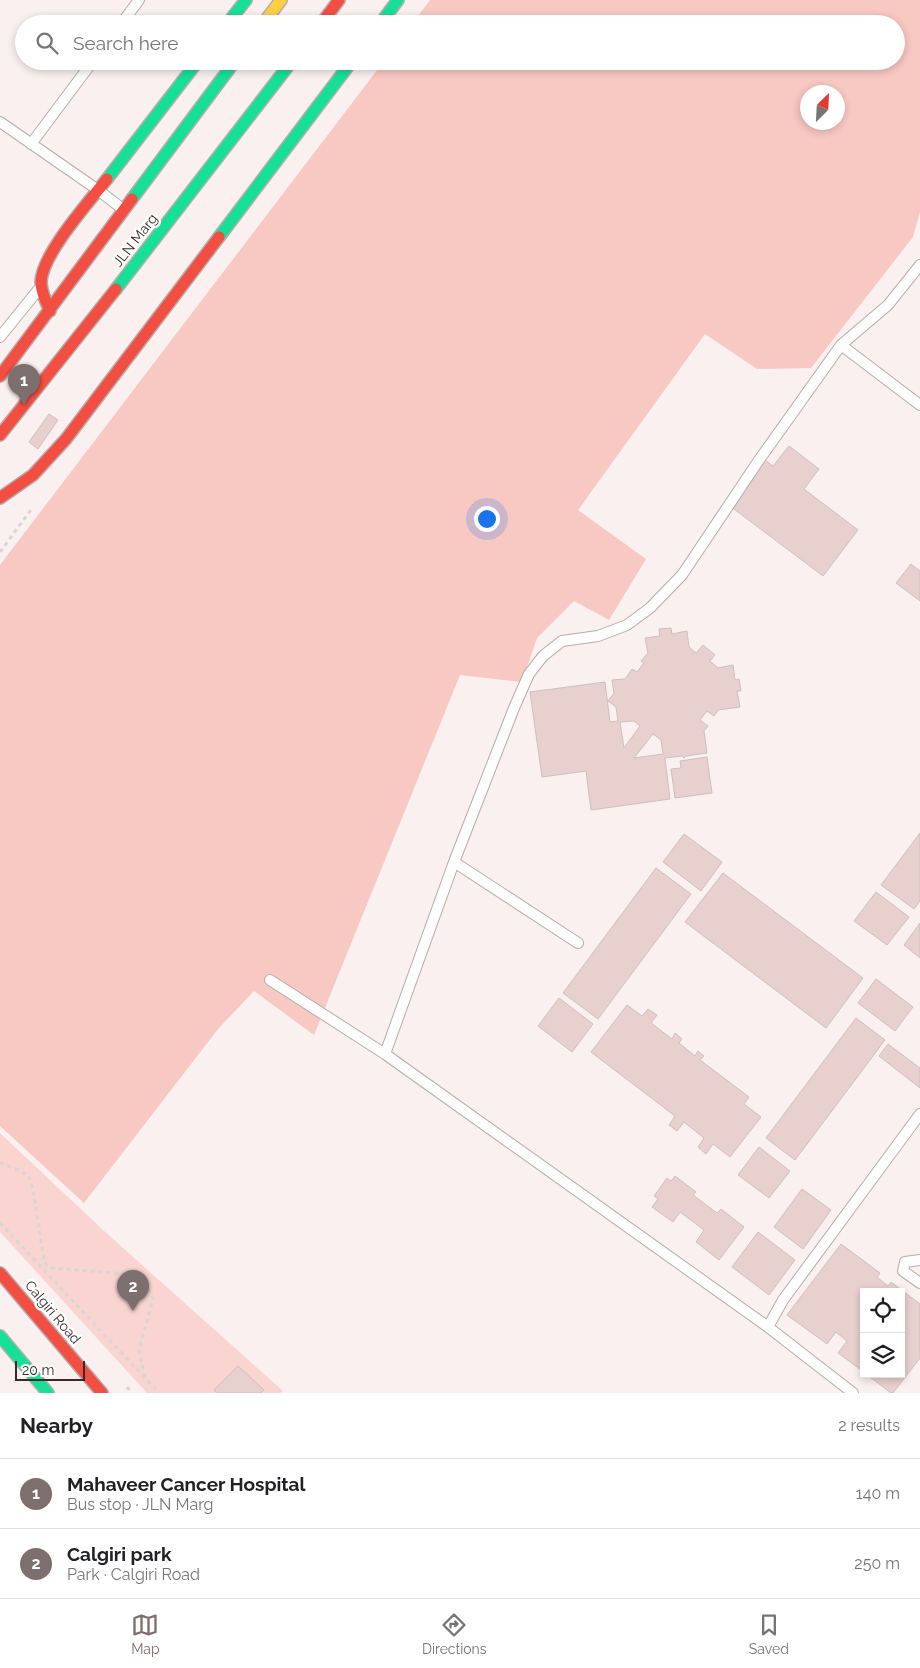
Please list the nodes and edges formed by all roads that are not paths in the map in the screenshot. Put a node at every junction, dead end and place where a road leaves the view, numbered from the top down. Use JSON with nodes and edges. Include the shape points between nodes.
{"nodes":[{"id":1,"x":139,"y":0,"type":"edge"},
{"id":2,"x":246,"y":0,"type":"edge"},
{"id":3,"x":281,"y":0,"type":"edge"},
{"id":4,"x":339,"y":0,"type":"edge"},
{"id":5,"x":398,"y":0,"type":"edge"},
{"id":6,"x":128,"y":15,"type":"edge"},
{"id":7,"x":234,"y":15,"type":"edge"},
{"id":8,"x":270,"y":15,"type":"edge"},
{"id":9,"x":328,"y":15,"type":"edge"},
{"id":10,"x":387,"y":15,"type":"edge"},
{"id":11,"x":86,"y":70,"type":"edge"},
{"id":12,"x":191,"y":70,"type":"edge"},
{"id":13,"x":228,"y":70,"type":"edge"},
{"id":14,"x":285,"y":70,"type":"edge"},
{"id":15,"x":345,"y":70,"type":"edge"},
{"id":16,"x":0,"y":122,"type":"edge"},
{"id":17,"x":31,"y":144,"type":"junction"},
{"id":18,"x":98,"y":190,"type":"junction"},
{"id":19,"x":125,"y":210,"type":"junction"},
{"id":20,"x":920,"y":265,"type":"edge"},
{"id":21,"x":40,"y":288,"type":"junction"},
{"id":22,"x":50,"y":311,"type":"junction"},
{"id":23,"x":0,"y":336,"type":"edge"},
{"id":24,"x":841,"y":346,"type":"junction"},
{"id":25,"x":0,"y":376,"type":"edge"},
{"id":26,"x":920,"y":406,"type":"edge"},
{"id":27,"x":0,"y":435,"type":"edge"},
{"id":28,"x":0,"y":498,"type":"edge"},
{"id":29,"x":454,"y":862,"type":"junction"},
{"id":30,"x":578,"y":943,"type":"dead end"},
{"id":31,"x":270,"y":980,"type":"dead end"},
{"id":32,"x":386,"y":1054,"type":"junction"},
{"id":33,"x":920,"y":1114,"type":"edge"},
{"id":34,"x":920,"y":1260,"type":"edge"},
{"id":35,"x":0,"y":1274,"type":"edge"},
{"id":36,"x":920,"y":1283,"type":"edge"},
{"id":37,"x":768,"y":1327,"type":"junction"},
{"id":38,"x":0,"y":1336,"type":"edge"},
{"id":39,"x":48,"y":1393,"type":"edge"},
{"id":40,"x":102,"y":1393,"type":"edge"},
{"id":41,"x":853,"y":1393,"type":"edge"}],
"edges":[{"from":1,"to":6,"type":"lane"},
{"from":2,"to":7,"type":"main road"},
{"from":3,"to":8,"type":"main road"},
{"from":4,"to":9,"type":"main road"},
{"from":5,"to":10,"type":"main road"},
{"from":11,"to":17,"type":"lane"},
{"from":12,"to":18,"type":"main road"},
{"from":13,"to":19,"type":"main road","name":"JLN Marg"},
{"from":14,"to":27,"type":"main road","name":"JLN Marg"},
{"from":15,"to":28,"type":"main road","via":[[66,439],[33,475]]},
{"from":16,"to":17,"type":"lane"},
{"from":17,"to":18,"type":"lane"},
{"from":18,"to":19,"type":"lane"},
{"from":18,"to":21,"type":"main road","via":[[57,244],[45,265]]},
{"from":19,"to":22,"type":"main road","name":"JLN Marg"},
{"from":20,"to":24,"type":"lane","via":[[888,305]]},
{"from":21,"to":22,"type":"main road"},
{"from":21,"to":23,"type":"lane"},
{"from":22,"to":25,"type":"main road","name":"JLN Marg"},
{"from":24,"to":26,"type":"lane"},
{"from":24,"to":29,"type":"lane","via":[[682,575],[650,608],[627,625],[598,636],[562,641],[543,656],[529,674]]},
{"from":29,"to":30,"type":"lane"},
{"from":29,"to":32,"type":"lane"},
{"from":31,"to":32,"type":"lane"},
{"from":32,"to":37,"type":"lane"},
{"from":33,"to":37,"type":"lane","via":[[783,1300]]},
{"from":34,"to":36,"type":"lane","via":[[905,1262],[903,1272]]},
{"from":35,"to":40,"type":"main road","name":"Calgiri Road"},
{"from":37,"to":41,"type":"lane"},
{"from":38,"to":39,"type":"main road"}]}
